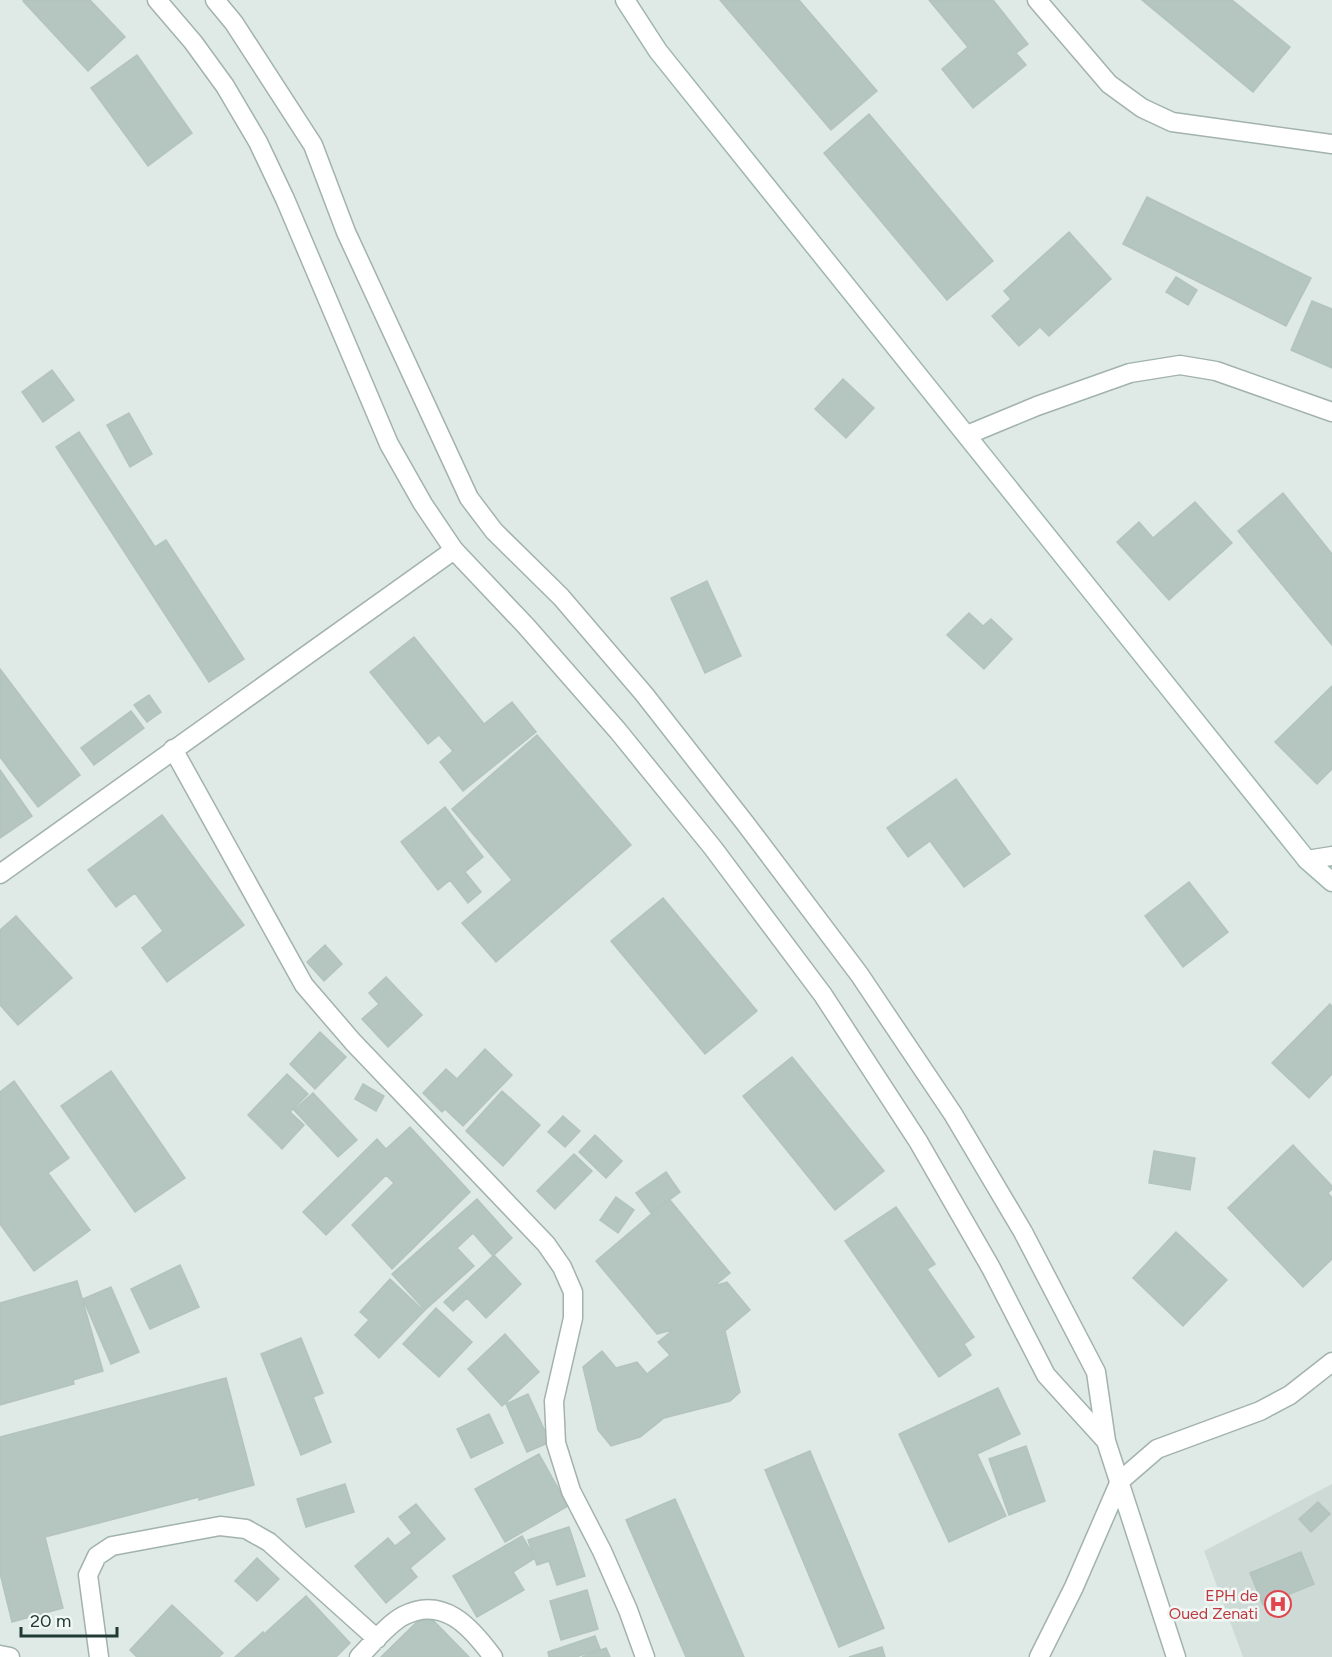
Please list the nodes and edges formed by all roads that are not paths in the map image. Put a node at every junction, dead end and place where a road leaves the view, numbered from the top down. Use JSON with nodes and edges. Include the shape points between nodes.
{"nodes":[{"id":1,"x":157,"y":0,"type":"edge"},
{"id":2,"x":215,"y":0,"type":"edge"},
{"id":3,"x":1037,"y":0,"type":"edge"},
{"id":4,"x":632,"y":3,"type":"edge"},
{"id":5,"x":1332,"y":144,"type":"edge"},
{"id":6,"x":1332,"y":412,"type":"edge"},
{"id":7,"x":967,"y":435,"type":"junction"},
{"id":8,"x":454,"y":550,"type":"junction"},
{"id":9,"x":173,"y":749,"type":"junction"},
{"id":10,"x":1332,"y":856,"type":"edge"},
{"id":11,"x":1307,"y":860,"type":"junction"},
{"id":12,"x":0,"y":874,"type":"edge"},
{"id":13,"x":1332,"y":882,"type":"edge"},
{"id":14,"x":1332,"y":1362,"type":"edge"},
{"id":15,"x":1106,"y":1441,"type":"junction"},
{"id":16,"x":1120,"y":1481,"type":"junction"},
{"id":17,"x":377,"y":1639,"type":"junction"},
{"id":18,"x":0,"y":1655,"type":"edge"},
{"id":19,"x":10,"y":1657,"type":"edge"},
{"id":20,"x":99,"y":1657,"type":"edge"},
{"id":21,"x":359,"y":1657,"type":"edge"},
{"id":22,"x":493,"y":1657,"type":"edge"},
{"id":23,"x":645,"y":1657,"type":"edge"},
{"id":24,"x":1040,"y":1657,"type":"edge"},
{"id":25,"x":1176,"y":1657,"type":"edge"}],
"edges":[{"from":1,"to":8,"type":"street","via":[[225,86],[258,142],[389,444]]},
{"from":2,"to":15,"type":"street","via":[[313,146],[346,232],[469,498],[494,531],[561,597],[644,694],[865,984],[953,1114],[1023,1232],[1096,1372]]},
{"from":3,"to":5,"type":"street","via":[[1109,84],[1142,108],[1172,122]]},
{"from":4,"to":7,"type":"street","via":[[658,51]]},
{"from":6,"to":7,"type":"street","via":[[1216,371],[1179,365],[1130,373]]},
{"from":7,"to":11,"type":"street"},
{"from":8,"to":9,"type":"street"},
{"from":8,"to":15,"type":"street","via":[[618,731],[713,848],[823,995],[918,1141],[991,1268],[1046,1375]]},
{"from":9,"to":12,"type":"street"},
{"from":9,"to":23,"type":"street","via":[[304,985],[353,1042],[546,1244],[562,1267],[573,1292],[573,1318],[554,1401],[556,1443],[571,1491],[602,1551]]},
{"from":10,"to":11,"type":"street"},
{"from":11,"to":13,"type":"street"},
{"from":14,"to":16,"type":"street","via":[[1290,1395],[1260,1411],[1157,1449]]},
{"from":15,"to":16,"type":"street"},
{"from":16,"to":24,"type":"street"},
{"from":16,"to":25,"type":"street"},
{"from":17,"to":20,"type":"street","via":[[269,1542],[246,1529],[220,1526],[112,1546],[97,1556],[88,1575]]},
{"from":17,"to":21,"type":"street"},
{"from":17,"to":22,"type":"street","via":[[403,1616],[432,1608],[454,1615]]},
{"from":18,"to":19,"type":"street"}]}
